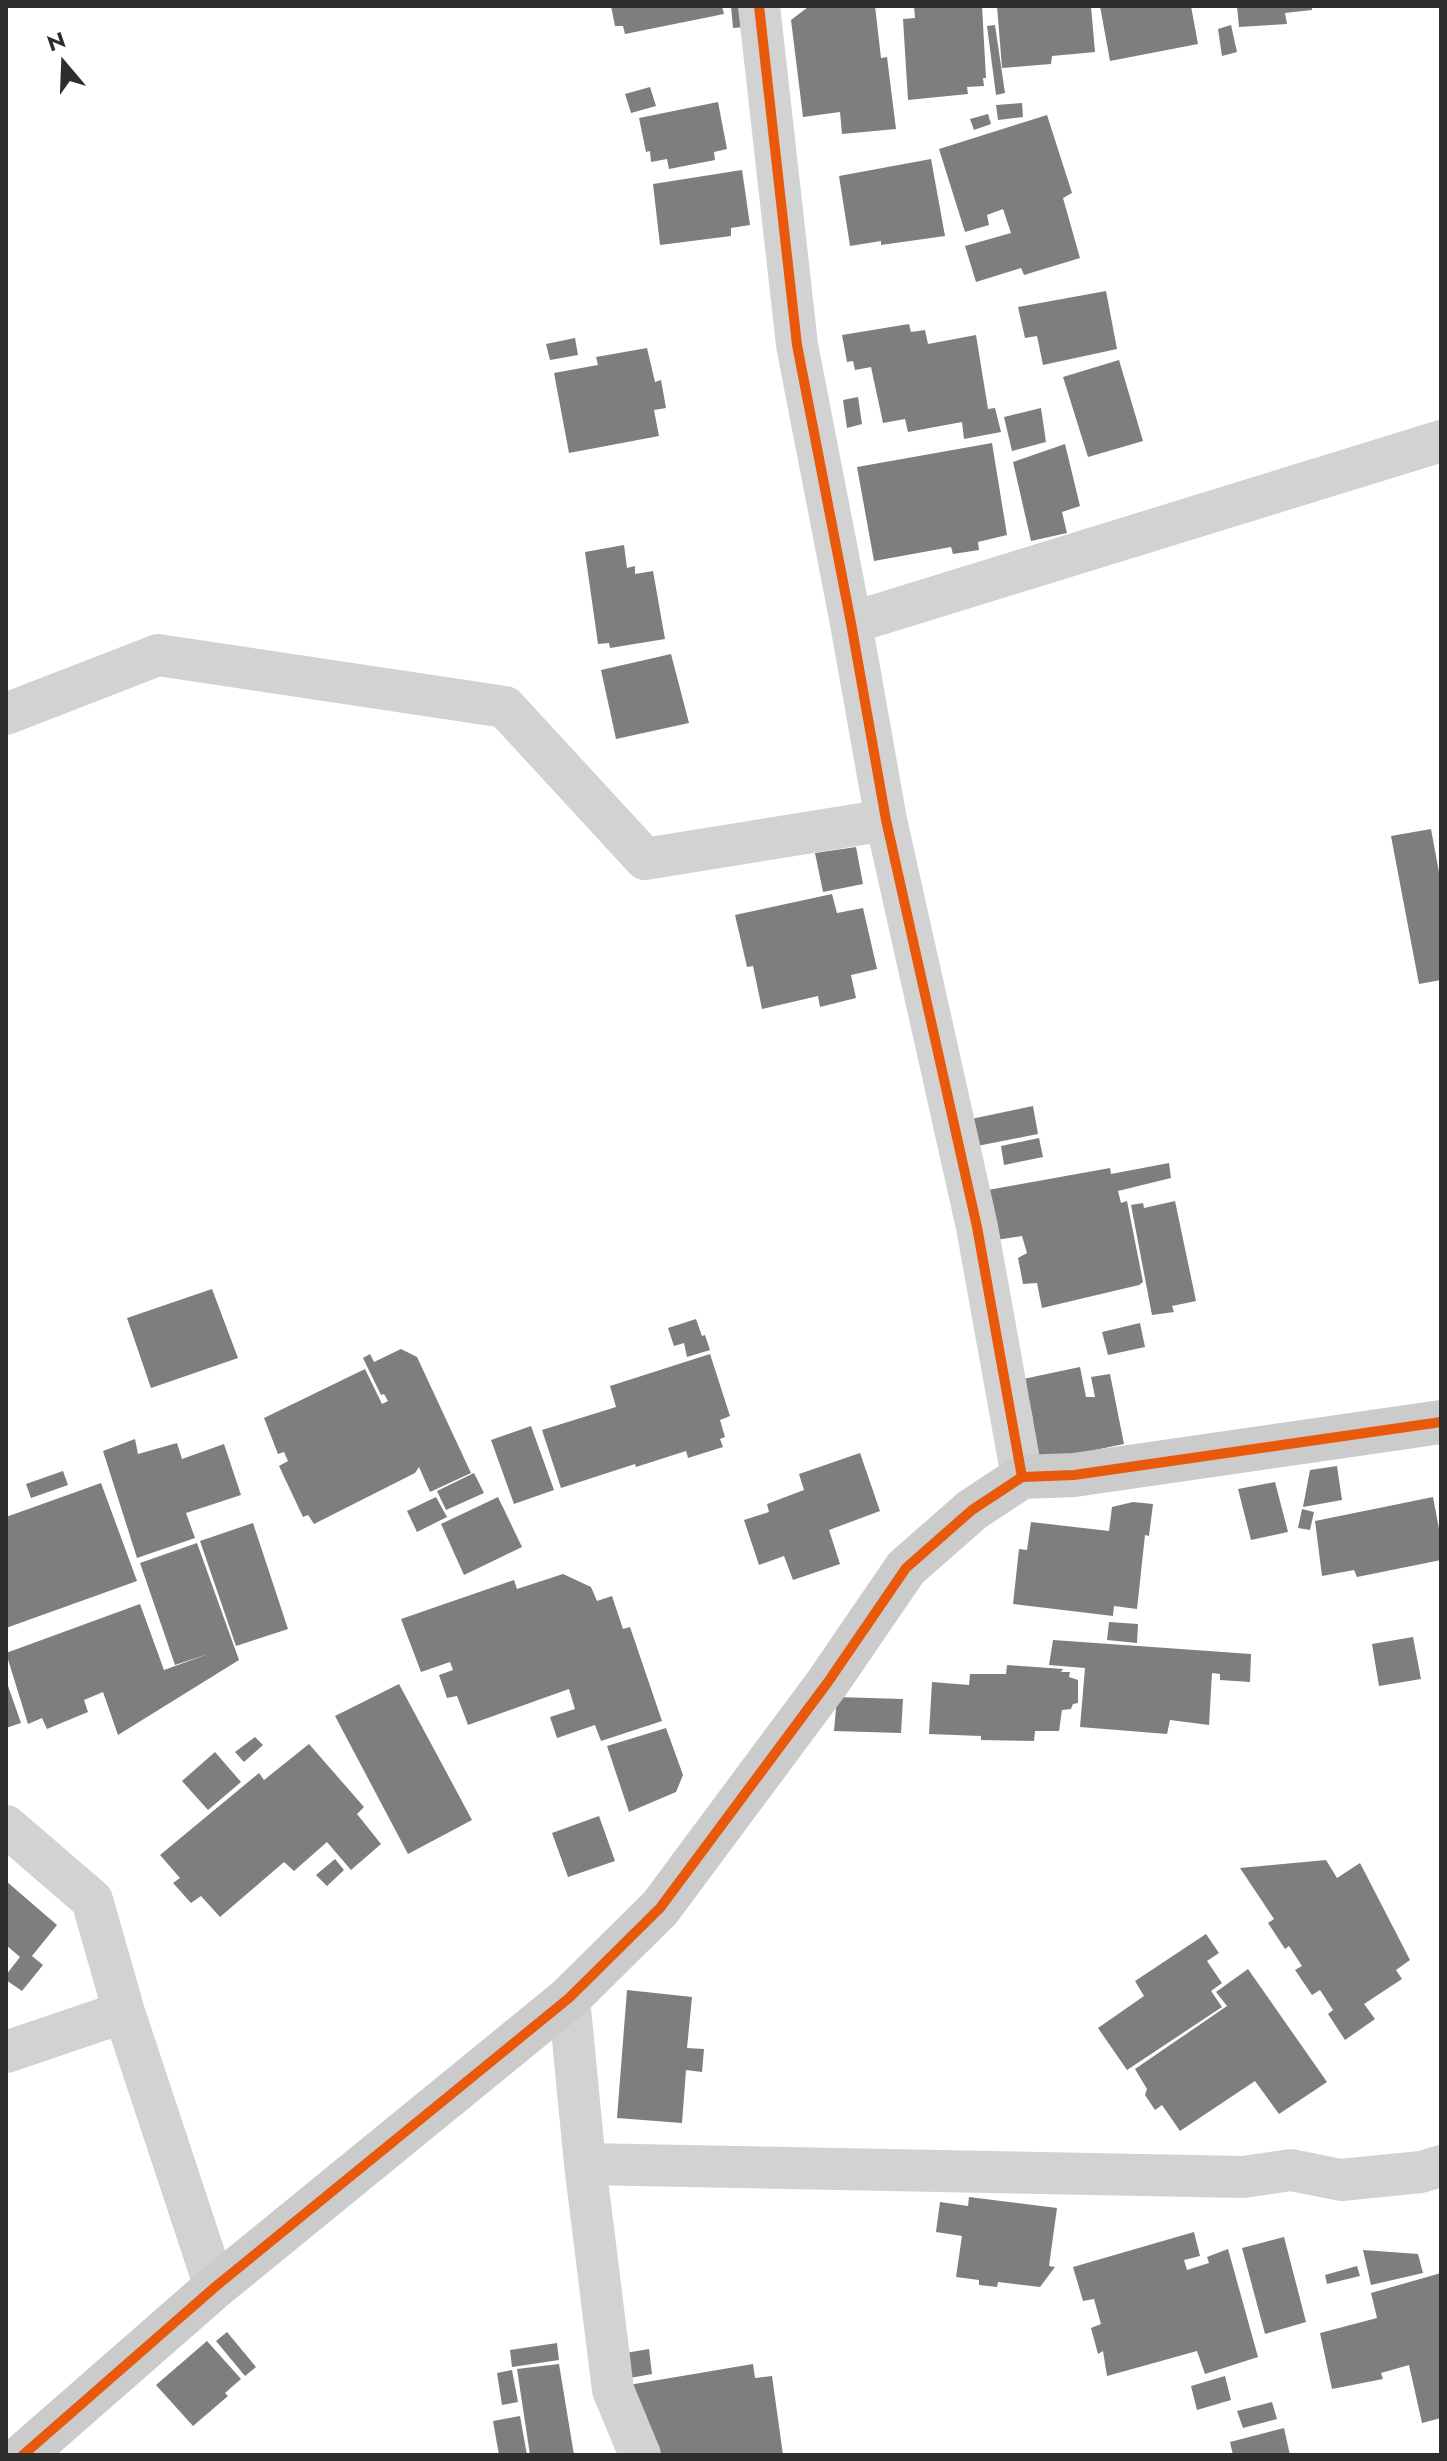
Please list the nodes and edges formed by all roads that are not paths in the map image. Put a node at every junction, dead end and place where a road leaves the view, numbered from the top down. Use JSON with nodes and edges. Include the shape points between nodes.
{"nodes":[{"id":1,"x":759,"y":6,"type":"edge"},
{"id":2,"x":1441,"y":441,"type":"edge"},
{"id":3,"x":851,"y":623,"type":"junction"},
{"id":4,"x":6,"y":714,"type":"edge"},
{"id":5,"x":886,"y":820,"type":"junction"},
{"id":6,"x":1441,"y":1422,"type":"edge"},
{"id":7,"x":1022,"y":1477,"type":"junction"},
{"id":8,"x":6,"y":1826,"type":"edge"},
{"id":9,"x":569,"y":1998,"type":"junction"},
{"id":10,"x":124,"y":2012,"type":"junction"},
{"id":11,"x":6,"y":2052,"type":"edge"},
{"id":12,"x":585,"y":2164,"type":"junction"},
{"id":13,"x":1441,"y":2166,"type":"edge"},
{"id":14,"x":215,"y":2287,"type":"junction"},
{"id":15,"x":23,"y":2455,"type":"edge"},
{"id":16,"x":640,"y":2455,"type":"edge"}],
"edges":[{"from":1,"to":3,"type":"street","via":[[797,345]]},
{"from":2,"to":3,"type":"street"},
{"from":3,"to":5,"type":"street"},
{"from":4,"to":5,"type":"street","via":[[158,655],[505,707],[645,859]]},
{"from":5,"to":7,"type":"street","via":[[977,1227]]},
{"from":6,"to":7,"type":"street","via":[[1074,1475]]},
{"from":7,"to":9,"type":"street","via":[[972,1510],[906,1568],[660,1908]]},
{"from":8,"to":10,"type":"street","via":[[92,1900]]},
{"from":9,"to":12,"type":"street"},
{"from":9,"to":14,"type":"street"},
{"from":10,"to":11,"type":"street"},
{"from":10,"to":14,"type":"street"},
{"from":12,"to":13,"type":"street","via":[[1243,2177],[1291,2170],[1341,2180]]},
{"from":12,"to":16,"type":"street","via":[[613,2390]]},
{"from":14,"to":15,"type":"street"}]}
